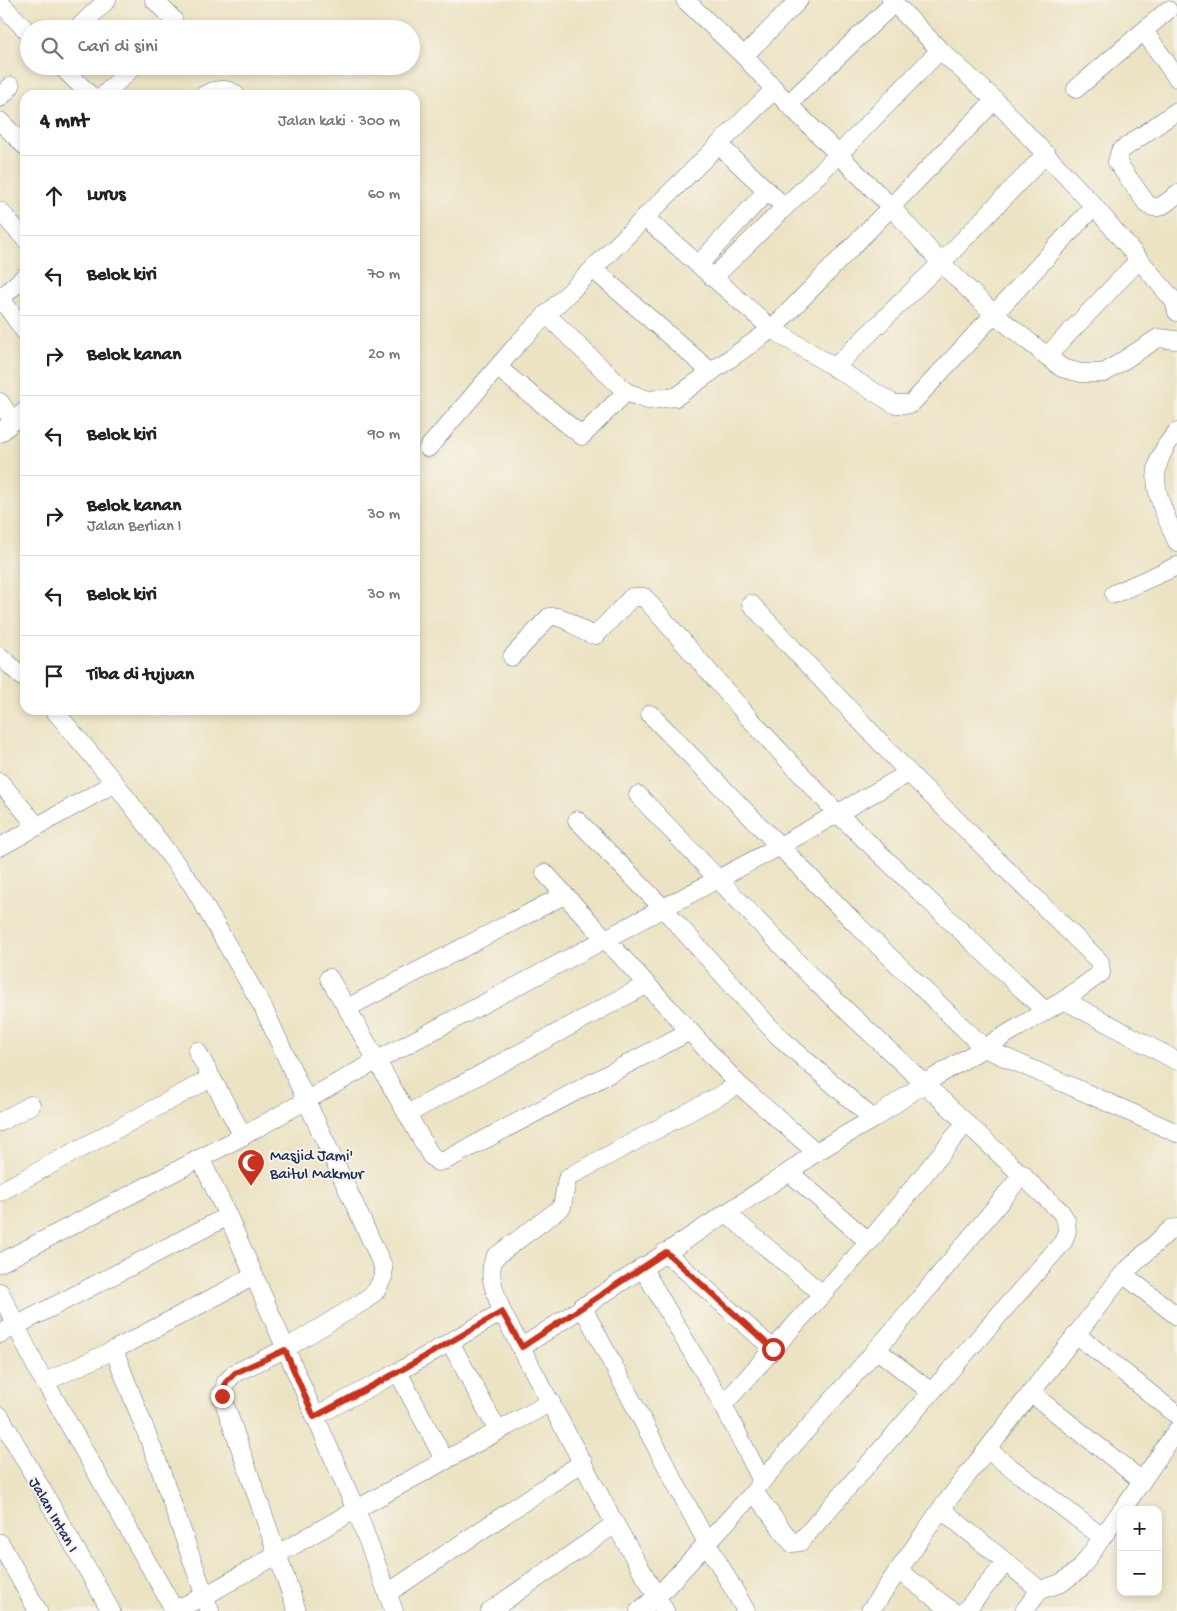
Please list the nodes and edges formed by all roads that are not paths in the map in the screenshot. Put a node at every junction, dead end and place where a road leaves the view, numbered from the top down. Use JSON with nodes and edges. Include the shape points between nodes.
{"nodes":[{"id":1,"x":107,"y":0,"type":"edge"},
{"id":2,"x":154,"y":0,"type":"edge"},
{"id":3,"x":799,"y":0,"type":"edge"},
{"id":4,"x":691,"y":2,"type":"edge"},
{"id":5,"x":892,"y":2,"type":"edge"},
{"id":6,"x":4,"y":3,"type":"edge"},
{"id":7,"x":1168,"y":10,"type":"dead end"},
{"id":8,"x":86,"y":20,"type":"edge"},
{"id":9,"x":172,"y":20,"type":"edge"},
{"id":10,"x":20,"y":22,"type":"edge"},
{"id":11,"x":1144,"y":31,"type":"junction"},
{"id":12,"x":940,"y":50,"type":"junction"},
{"id":13,"x":744,"y":56,"type":"junction"},
{"id":14,"x":70,"y":75,"type":"edge"},
{"id":15,"x":125,"y":75,"type":"edge"},
{"id":16,"x":1177,"y":78,"type":"edge"},
{"id":17,"x":775,"y":89,"type":"junction"},
{"id":18,"x":1076,"y":89,"type":"dead end"},
{"id":19,"x":85,"y":90,"type":"edge"},
{"id":20,"x":109,"y":90,"type":"edge"},
{"id":21,"x":996,"y":100,"type":"junction"},
{"id":22,"x":788,"y":104,"type":"junction"},
{"id":23,"x":1177,"y":111,"type":"edge"},
{"id":24,"x":0,"y":121,"type":"edge"},
{"id":25,"x":20,"y":141,"type":"edge"},
{"id":26,"x":720,"y":146,"type":"junction"},
{"id":27,"x":1046,"y":154,"type":"junction"},
{"id":28,"x":838,"y":155,"type":"junction"},
{"id":29,"x":767,"y":191,"type":"junction"},
{"id":30,"x":1177,"y":194,"type":"edge"},
{"id":31,"x":784,"y":206,"type":"junction"},
{"id":32,"x":1094,"y":206,"type":"junction"},
{"id":33,"x":892,"y":208,"type":"junction"},
{"id":34,"x":0,"y":211,"type":"edge"},
{"id":35,"x":644,"y":217,"type":"junction"},
{"id":36,"x":20,"y":233,"type":"edge"},
{"id":37,"x":1138,"y":261,"type":"junction"},
{"id":38,"x":941,"y":263,"type":"junction"},
{"id":39,"x":699,"y":264,"type":"junction"},
{"id":40,"x":593,"y":269,"type":"junction"},
{"id":41,"x":713,"y":278,"type":"junction"},
{"id":42,"x":20,"y":280,"type":"edge"},
{"id":43,"x":0,"y":298,"type":"edge"},
{"id":44,"x":1177,"y":312,"type":"edge"},
{"id":45,"x":994,"y":313,"type":"junction"},
{"id":46,"x":546,"y":314,"type":"junction"},
{"id":47,"x":20,"y":325,"type":"edge"},
{"id":48,"x":772,"y":329,"type":"junction"},
{"id":49,"x":1176,"y":338,"type":"edge"},
{"id":50,"x":1046,"y":356,"type":"junction"},
{"id":51,"x":498,"y":368,"type":"junction"},
{"id":52,"x":834,"y":368,"type":"junction"},
{"id":53,"x":711,"y":372,"type":"junction"},
{"id":54,"x":626,"y":392,"type":"junction"},
{"id":55,"x":0,"y":402,"type":"edge"},
{"id":56,"x":19,"y":416,"type":"edge"},
{"id":57,"x":0,"y":432,"type":"edge"},
{"id":58,"x":1177,"y":432,"type":"edge"},
{"id":59,"x":428,"y":448,"type":"dead end"},
{"id":60,"x":1177,"y":542,"type":"edge"},
{"id":61,"x":1177,"y":566,"type":"edge"},
{"id":62,"x":1114,"y":594,"type":"dead end"},
{"id":63,"x":751,"y":604,"type":"dead end"},
{"id":64,"x":0,"y":656,"type":"edge"},
{"id":65,"x":512,"y":657,"type":"dead end"},
{"id":66,"x":20,"y":674,"type":"edge"},
{"id":67,"x":650,"y":714,"type":"dead end"},
{"id":68,"x":58,"y":715,"type":"edge"},
{"id":69,"x":910,"y":773,"type":"junction"},
{"id":70,"x":0,"y":782,"type":"edge"},
{"id":71,"x":115,"y":783,"type":"junction"},
{"id":72,"x":638,"y":795,"type":"dead end"},
{"id":73,"x":836,"y":812,"type":"junction"},
{"id":74,"x":577,"y":820,"type":"dead end"},
{"id":75,"x":37,"y":826,"type":"junction"},
{"id":76,"x":780,"y":846,"type":"junction"},
{"id":77,"x":0,"y":847,"type":"edge"},
{"id":78,"x":545,"y":873,"type":"dead end"},
{"id":79,"x":718,"y":877,"type":"junction"},
{"id":80,"x":564,"y":895,"type":"junction"},
{"id":81,"x":662,"y":907,"type":"junction"},
{"id":82,"x":605,"y":937,"type":"junction"},
{"id":83,"x":329,"y":978,"type":"dead end"},
{"id":84,"x":646,"y":985,"type":"junction"},
{"id":85,"x":1064,"y":1000,"type":"junction"},
{"id":86,"x":347,"y":1008,"type":"junction"},
{"id":87,"x":1045,"y":1011,"type":"junction"},
{"id":88,"x":690,"y":1031,"type":"junction"},
{"id":89,"x":984,"y":1048,"type":"junction"},
{"id":90,"x":197,"y":1051,"type":"dead end"},
{"id":91,"x":376,"y":1061,"type":"junction"},
{"id":92,"x":1177,"y":1061,"type":"edge"},
{"id":93,"x":211,"y":1078,"type":"junction"},
{"id":94,"x":925,"y":1083,"type":"junction"},
{"id":95,"x":739,"y":1085,"type":"junction"},
{"id":96,"x":307,"y":1100,"type":"junction"},
{"id":97,"x":31,"y":1105,"type":"dead end"},
{"id":98,"x":407,"y":1114,"type":"junction"},
{"id":99,"x":873,"y":1119,"type":"junction"},
{"id":100,"x":0,"y":1122,"type":"edge"},
{"id":101,"x":966,"y":1124,"type":"junction"},
{"id":102,"x":1177,"y":1133,"type":"edge"},
{"id":103,"x":243,"y":1136,"type":"junction"},
{"id":104,"x":816,"y":1152,"type":"junction"},
{"id":105,"x":200,"y":1158,"type":"junction"},
{"id":106,"x":789,"y":1172,"type":"junction"},
{"id":107,"x":1022,"y":1174,"type":"junction"},
{"id":108,"x":0,"y":1192,"type":"edge"},
{"id":109,"x":726,"y":1213,"type":"junction"},
{"id":110,"x":228,"y":1216,"type":"junction"},
{"id":111,"x":1177,"y":1228,"type":"edge"},
{"id":112,"x":868,"y":1242,"type":"junction"},
{"id":113,"x":666,"y":1252,"type":"junction"},
{"id":114,"x":0,"y":1263,"type":"edge"},
{"id":115,"x":642,"y":1267,"type":"junction"},
{"id":116,"x":1123,"y":1274,"type":"junction"},
{"id":117,"x":254,"y":1276,"type":"junction"},
{"id":118,"x":0,"y":1292,"type":"edge"},
{"id":119,"x":822,"y":1294,"type":"junction"},
{"id":120,"x":582,"y":1306,"type":"junction"},
{"id":121,"x":502,"y":1312,"type":"junction"},
{"id":122,"x":1177,"y":1316,"type":"edge"},
{"id":123,"x":16,"y":1324,"type":"junction"},
{"id":124,"x":0,"y":1334,"type":"edge"},
{"id":125,"x":1076,"y":1334,"type":"junction"},
{"id":126,"x":450,"y":1342,"type":"junction"},
{"id":127,"x":522,"y":1347,"type":"junction"},
{"id":128,"x":773,"y":1349,"type":"junction"},
{"id":129,"x":876,"y":1349,"type":"junction"},
{"id":130,"x":114,"y":1350,"type":"junction"},
{"id":131,"x":285,"y":1350,"type":"junction"},
{"id":132,"x":398,"y":1372,"type":"junction"},
{"id":133,"x":45,"y":1382,"type":"junction"},
{"id":134,"x":931,"y":1392,"type":"junction"},
{"id":135,"x":1031,"y":1393,"type":"junction"},
{"id":136,"x":551,"y":1402,"type":"junction"},
{"id":137,"x":723,"y":1405,"type":"junction"},
{"id":138,"x":1177,"y":1415,"type":"edge"},
{"id":139,"x":0,"y":1416,"type":"edge"},
{"id":140,"x":314,"y":1417,"type":"junction"},
{"id":141,"x":1177,"y":1430,"type":"edge"},
{"id":142,"x":498,"y":1431,"type":"junction"},
{"id":143,"x":989,"y":1451,"type":"junction"},
{"id":144,"x":444,"y":1461,"type":"junction"},
{"id":145,"x":583,"y":1462,"type":"junction"},
{"id":146,"x":1142,"y":1481,"type":"junction"},
{"id":147,"x":758,"y":1486,"type":"junction"},
{"id":148,"x":1124,"y":1506,"type":"edge"},
{"id":149,"x":941,"y":1509,"type":"junction"},
{"id":150,"x":355,"y":1510,"type":"junction"},
{"id":151,"x":1117,"y":1516,"type":"edge"},
{"id":152,"x":615,"y":1524,"type":"junction"},
{"id":153,"x":1102,"y":1538,"type":"junction"},
{"id":154,"x":0,"y":1543,"type":"edge"},
{"id":155,"x":707,"y":1543,"type":"junction"},
{"id":156,"x":277,"y":1555,"type":"junction"},
{"id":157,"x":1006,"y":1562,"type":"junction"},
{"id":158,"x":899,"y":1571,"type":"junction"},
{"id":159,"x":1040,"y":1590,"type":"junction"},
{"id":160,"x":388,"y":1593,"type":"junction"},
{"id":161,"x":208,"y":1603,"type":"edge"},
{"id":162,"x":662,"y":1603,"type":"edge"},
{"id":163,"x":38,"y":1611,"type":"edge"},
{"id":164,"x":111,"y":1611,"type":"edge"},
{"id":165,"x":174,"y":1611,"type":"edge"},
{"id":166,"x":297,"y":1611,"type":"edge"},
{"id":167,"x":394,"y":1611,"type":"edge"},
{"id":168,"x":490,"y":1611,"type":"edge"},
{"id":169,"x":639,"y":1611,"type":"edge"},
{"id":170,"x":746,"y":1611,"type":"edge"},
{"id":171,"x":870,"y":1611,"type":"edge"},
{"id":172,"x":952,"y":1611,"type":"edge"},
{"id":173,"x":965,"y":1611,"type":"edge"},
{"id":174,"x":1024,"y":1611,"type":"edge"}],
"edges":[{"from":1,"to":8,"type":"street"},
{"from":2,"to":9,"type":"street"},
{"from":3,"to":13,"type":"street"},
{"from":4,"to":13,"type":"street"},
{"from":5,"to":12,"type":"street"},
{"from":5,"to":22,"type":"street"},
{"from":6,"to":10,"type":"street"},
{"from":7,"to":11,"type":"street"},
{"from":11,"to":16,"type":"street"},
{"from":11,"to":18,"type":"street"},
{"from":12,"to":21,"type":"street"},
{"from":12,"to":28,"type":"street"},
{"from":13,"to":17,"type":"street"},
{"from":14,"to":19,"type":"street"},
{"from":15,"to":20,"type":"street"},
{"from":17,"to":22,"type":"street"},
{"from":17,"to":26,"type":"street"},
{"from":21,"to":27,"type":"street"},
{"from":21,"to":33,"type":"street"},
{"from":22,"to":28,"type":"street"},
{"from":23,"to":30,"type":"street","via":[[1120,151],[1117,162],[1152,208],[1158,208]]},
{"from":24,"to":25,"type":"street"},
{"from":26,"to":29,"type":"street"},
{"from":26,"to":35,"type":"street"},
{"from":27,"to":32,"type":"street"},
{"from":27,"to":38,"type":"street"},
{"from":28,"to":31,"type":"street"},
{"from":28,"to":33,"type":"street"},
{"from":29,"to":31,"type":"street"},
{"from":29,"to":39,"type":"street"},
{"from":31,"to":41,"type":"street"},
{"from":32,"to":37,"type":"street"},
{"from":32,"to":45,"type":"street"},
{"from":33,"to":38,"type":"street"},
{"from":33,"to":48,"type":"street"},
{"from":34,"to":36,"type":"street"},
{"from":35,"to":39,"type":"street"},
{"from":35,"to":40,"type":"street"},
{"from":37,"to":44,"type":"street","via":[[1174,301]]},
{"from":37,"to":50,"type":"street"},
{"from":38,"to":45,"type":"street"},
{"from":38,"to":52,"type":"street"},
{"from":39,"to":41,"type":"street"},
{"from":40,"to":46,"type":"street"},
{"from":40,"to":53,"type":"street"},
{"from":41,"to":48,"type":"street"},
{"from":42,"to":43,"type":"street"},
{"from":43,"to":47,"type":"street"},
{"from":45,"to":50,"type":"street"},
{"from":45,"to":52,"type":"street","via":[[911,404],[894,404]]},
{"from":46,"to":51,"type":"street"},
{"from":46,"to":54,"type":"street"},
{"from":48,"to":52,"type":"street"},
{"from":48,"to":53,"type":"street"},
{"from":49,"to":50,"type":"street","via":[[1158,338],[1104,373],[1081,373],[1062,368]]},
{"from":51,"to":54,"type":"street","via":[[582,436]]},
{"from":51,"to":59,"type":"street"},
{"from":53,"to":54,"type":"street","via":[[676,397],[648,400]]},
{"from":55,"to":56,"type":"street"},
{"from":56,"to":57,"type":"street"},
{"from":58,"to":60,"type":"street","via":[[1162,451],[1155,480],[1160,503]]},
{"from":61,"to":62,"type":"street"},
{"from":63,"to":69,"type":"street"},
{"from":64,"to":66,"type":"street"},
{"from":65,"to":73,"type":"street","via":[[549,617],[556,615],[589,635],[596,635],[632,597],[644,597]]},
{"from":67,"to":76,"type":"street"},
{"from":68,"to":71,"type":"street"},
{"from":69,"to":73,"type":"street"},
{"from":69,"to":85,"type":"street","via":[[1100,962],[1101,973]]},
{"from":70,"to":75,"type":"street"},
{"from":71,"to":75,"type":"street"},
{"from":71,"to":96,"type":"street","via":[[193,886],[263,1007]]},
{"from":72,"to":79,"type":"street"},
{"from":73,"to":76,"type":"street"},
{"from":73,"to":87,"type":"street"},
{"from":74,"to":81,"type":"street"},
{"from":75,"to":77,"type":"street"},
{"from":76,"to":79,"type":"street"},
{"from":76,"to":89,"type":"street"},
{"from":78,"to":80,"type":"street"},
{"from":79,"to":81,"type":"street"},
{"from":79,"to":94,"type":"street","via":[[816,982]]},
{"from":80,"to":82,"type":"street"},
{"from":80,"to":86,"type":"street"},
{"from":81,"to":82,"type":"street"},
{"from":81,"to":99,"type":"street","via":[[777,1035]]},
{"from":82,"to":84,"type":"street"},
{"from":82,"to":91,"type":"street"},
{"from":83,"to":86,"type":"street"},
{"from":84,"to":88,"type":"street"},
{"from":84,"to":98,"type":"street"},
{"from":85,"to":87,"type":"street"},
{"from":85,"to":92,"type":"street"},
{"from":86,"to":91,"type":"street"},
{"from":87,"to":89,"type":"street"},
{"from":88,"to":95,"type":"street"},
{"from":88,"to":98,"type":"street","via":[[446,1160],[438,1162],[431,1156]]},
{"from":89,"to":94,"type":"street"},
{"from":89,"to":102,"type":"street"},
{"from":90,"to":93,"type":"street"},
{"from":91,"to":96,"type":"street"},
{"from":91,"to":98,"type":"street"},
{"from":93,"to":103,"type":"street"},
{"from":93,"to":108,"type":"street"},
{"from":94,"to":99,"type":"street"},
{"from":94,"to":101,"type":"street"},
{"from":95,"to":104,"type":"street"},
{"from":95,"to":121,"type":"street","via":[[567,1179],[562,1207],[495,1257],[490,1275]]},
{"from":96,"to":103,"type":"street"},
{"from":96,"to":131,"type":"street","via":[[383,1266],[383,1277],[376,1291],[364,1301]]},
{"from":97,"to":100,"type":"street"},
{"from":99,"to":104,"type":"street"},
{"from":101,"to":107,"type":"street"},
{"from":101,"to":112,"type":"street"},
{"from":103,"to":105,"type":"street"},
{"from":104,"to":106,"type":"street"},
{"from":105,"to":110,"type":"street"},
{"from":105,"to":114,"type":"street"},
{"from":106,"to":109,"type":"street"},
{"from":106,"to":112,"type":"street"},
{"from":107,"to":129,"type":"street"},
{"from":107,"to":134,"type":"street","via":[[1063,1216],[1067,1231],[1063,1242]]},
{"from":109,"to":113,"type":"street"},
{"from":109,"to":119,"type":"street"},
{"from":110,"to":117,"type":"street"},
{"from":110,"to":123,"type":"street"},
{"from":111,"to":116,"type":"street","via":[[1171,1229]]},
{"from":112,"to":119,"type":"street"},
{"from":113,"to":115,"type":"street"},
{"from":113,"to":128,"type":"street"},
{"from":115,"to":120,"type":"street"},
{"from":115,"to":137,"type":"street"},
{"from":116,"to":122,"type":"street"},
{"from":116,"to":125,"type":"street"},
{"from":117,"to":130,"type":"street"},
{"from":117,"to":131,"type":"street"},
{"from":118,"to":123,"type":"street"},
{"from":119,"to":128,"type":"street"},
{"from":120,"to":127,"type":"street"},
{"from":120,"to":155,"type":"street"},
{"from":121,"to":126,"type":"street"},
{"from":121,"to":127,"type":"street"},
{"from":123,"to":124,"type":"street"},
{"from":123,"to":133,"type":"street"},
{"from":125,"to":135,"type":"street"},
{"from":125,"to":138,"type":"street"},
{"from":126,"to":132,"type":"street"},
{"from":126,"to":142,"type":"street"},
{"from":127,"to":136,"type":"street"},
{"from":128,"to":137,"type":"street"},
{"from":129,"to":134,"type":"street"},
{"from":129,"to":147,"type":"street"},
{"from":130,"to":133,"type":"street"},
{"from":130,"to":161,"type":"street"},
{"from":131,"to":140,"type":"street"},
{"from":131,"to":156,"type":"street","via":[[235,1373],[226,1382],[222,1396]]},
{"from":132,"to":140,"type":"street"},
{"from":132,"to":144,"type":"street"},
{"from":133,"to":165,"type":"street"},
{"from":134,"to":147,"type":"street","via":[[800,1542],[792,1543]]},
{"from":135,"to":143,"type":"street"},
{"from":135,"to":146,"type":"street"},
{"from":136,"to":142,"type":"street"},
{"from":136,"to":145,"type":"street"},
{"from":137,"to":147,"type":"street"},
{"from":139,"to":164,"type":"street","name":"Jalan Intan I"},
{"from":140,"to":150,"type":"street"},
{"from":141,"to":146,"type":"street"},
{"from":142,"to":144,"type":"street"},
{"from":143,"to":149,"type":"street"},
{"from":143,"to":153,"type":"street"},
{"from":144,"to":150,"type":"street"},
{"from":145,"to":152,"type":"street"},
{"from":145,"to":160,"type":"street"},
{"from":146,"to":148,"type":"street"},
{"from":147,"to":155,"type":"street"},
{"from":149,"to":157,"type":"street"},
{"from":149,"to":158,"type":"street"},
{"from":150,"to":156,"type":"street"},
{"from":150,"to":160,"type":"street"},
{"from":151,"to":153,"type":"street"},
{"from":152,"to":162,"type":"street"},
{"from":152,"to":168,"type":"street"},
{"from":153,"to":159,"type":"street","via":[[1080,1569],[1061,1583]]},
{"from":154,"to":163,"type":"street"},
{"from":155,"to":162,"type":"street"},
{"from":155,"to":170,"type":"street"},
{"from":156,"to":161,"type":"street"},
{"from":156,"to":166,"type":"street"},
{"from":157,"to":159,"type":"street"},
{"from":157,"to":173,"type":"street"},
{"from":158,"to":171,"type":"street"},
{"from":158,"to":172,"type":"street"},
{"from":159,"to":174,"type":"street"},
{"from":160,"to":167,"type":"street"},
{"from":161,"to":165,"type":"street"},
{"from":162,"to":169,"type":"street"}]}
